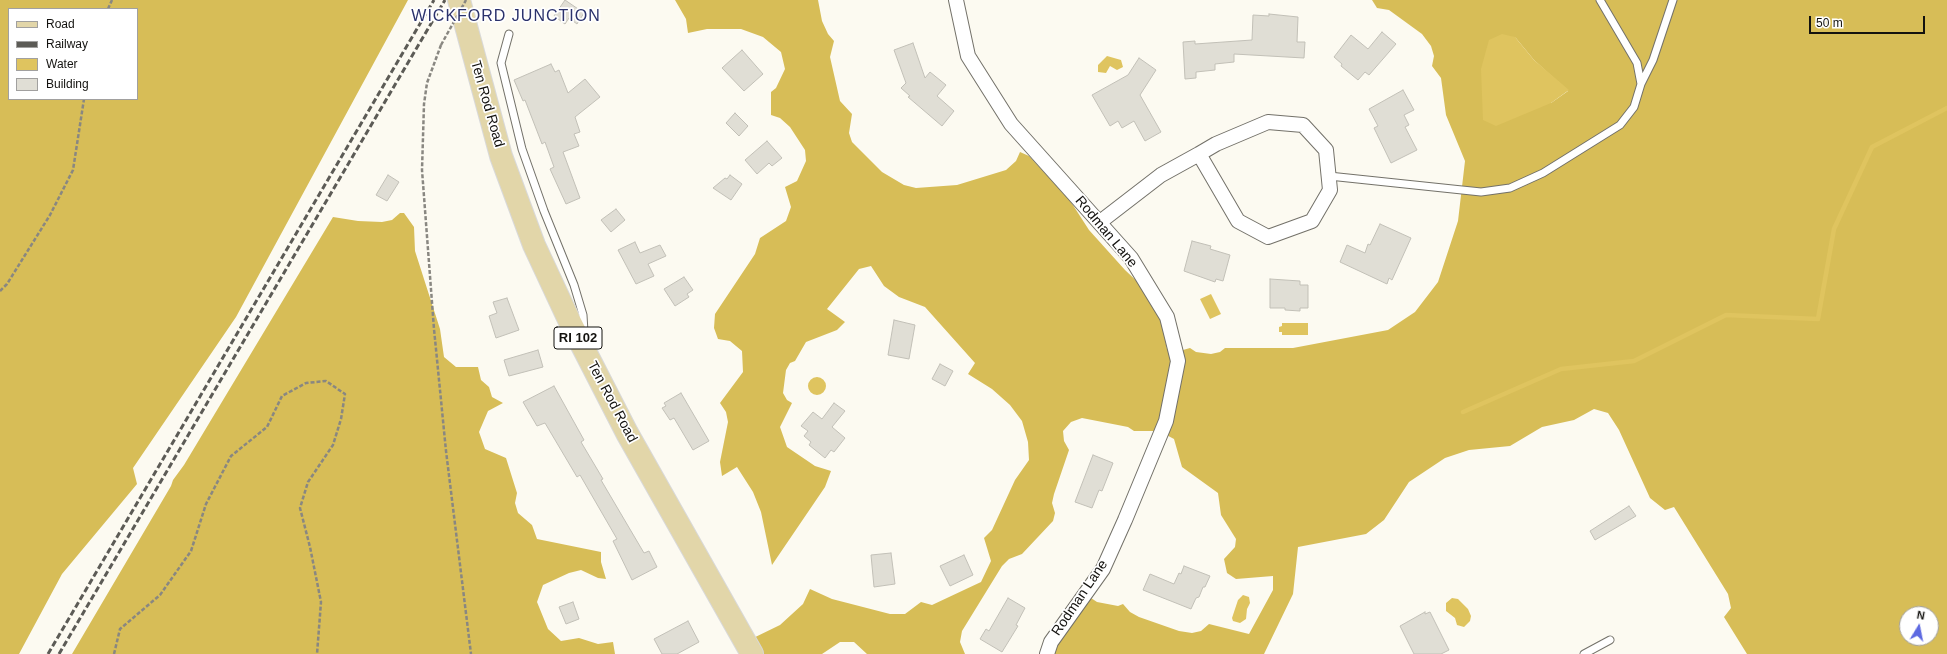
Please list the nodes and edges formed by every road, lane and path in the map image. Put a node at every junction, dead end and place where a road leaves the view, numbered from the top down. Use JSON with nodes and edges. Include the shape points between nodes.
{"nodes":[{"id":1,"x":459,"y":0,"type":"edge"},
{"id":2,"x":466,"y":0,"type":"edge"},
{"id":3,"x":956,"y":0,"type":"edge"},
{"id":4,"x":1600,"y":0,"type":"edge"},
{"id":5,"x":1673,"y":0,"type":"edge"},
{"id":6,"x":509,"y":34,"type":"dead end"},
{"id":7,"x":1641,"y":84,"type":"junction"},
{"id":8,"x":84,"y":100,"type":"edge"},
{"id":9,"x":1199,"y":154,"type":"junction"},
{"id":10,"x":1329,"y":176,"type":"junction"},
{"id":11,"x":1100,"y":222,"type":"junction"},
{"id":12,"x":0,"y":291,"type":"edge"},
{"id":13,"x":584,"y":350,"type":"junction"},
{"id":14,"x":1610,"y":640,"type":"dead end"},
{"id":15,"x":114,"y":654,"type":"edge"},
{"id":16,"x":317,"y":654,"type":"edge"},
{"id":17,"x":471,"y":654,"type":"edge"},
{"id":18,"x":752,"y":654,"type":"edge"},
{"id":19,"x":1047,"y":654,"type":"edge"},
{"id":20,"x":1584,"y":654,"type":"edge"}],
"edges":[{"from":1,"to":13,"type":"main road","name":"Ten Rod Road","number":"RI 102","via":[[504,163],[534,245]]},
{"from":2,"to":17,"type":"path","bridge":true,"via":[[433,63],[424,104],[422,170],[436,352]]},
{"from":3,"to":11,"type":"street","name":"Rodman Lane","via":[[968,56],[1011,124]]},
{"from":4,"to":7,"type":"lane","via":[[1637,63]]},
{"from":5,"to":7,"type":"lane","via":[[1653,60]]},
{"from":6,"to":13,"type":"lane","via":[[501,64],[522,149],[583,315]]},
{"from":7,"to":10,"type":"lane","via":[[1634,107],[1620,125],[1543,173],[1510,188],[1481,192]]},
{"from":8,"to":12,"type":"path","via":[[73,170],[50,215],[7,284]]},
{"from":9,"to":10,"type":"street","via":[[1268,122],[1303,125],[1326,150]]},
{"from":9,"to":10,"type":"street","via":[[1238,221],[1268,237],[1312,221],[1330,190]]},
{"from":9,"to":11,"type":"street","via":[[1161,175]]},
{"from":11,"to":19,"type":"street","name":"Rodman Lane","via":[[1131,258],[1167,317],[1178,362],[1166,421],[1125,520],[1102,569],[1051,642]]},
{"from":13,"to":18,"type":"main road","name":"Ten Rod Road","number":"RI 102","via":[[627,433]]},
{"from":14,"to":20,"type":"lane"},
{"from":15,"to":16,"type":"path","via":[[120,629],[160,595],[191,551],[206,504],[231,456],[267,427],[282,396],[306,383],[326,381],[345,394],[341,419],[333,445],[308,482],[300,508],[321,602]]}]}
